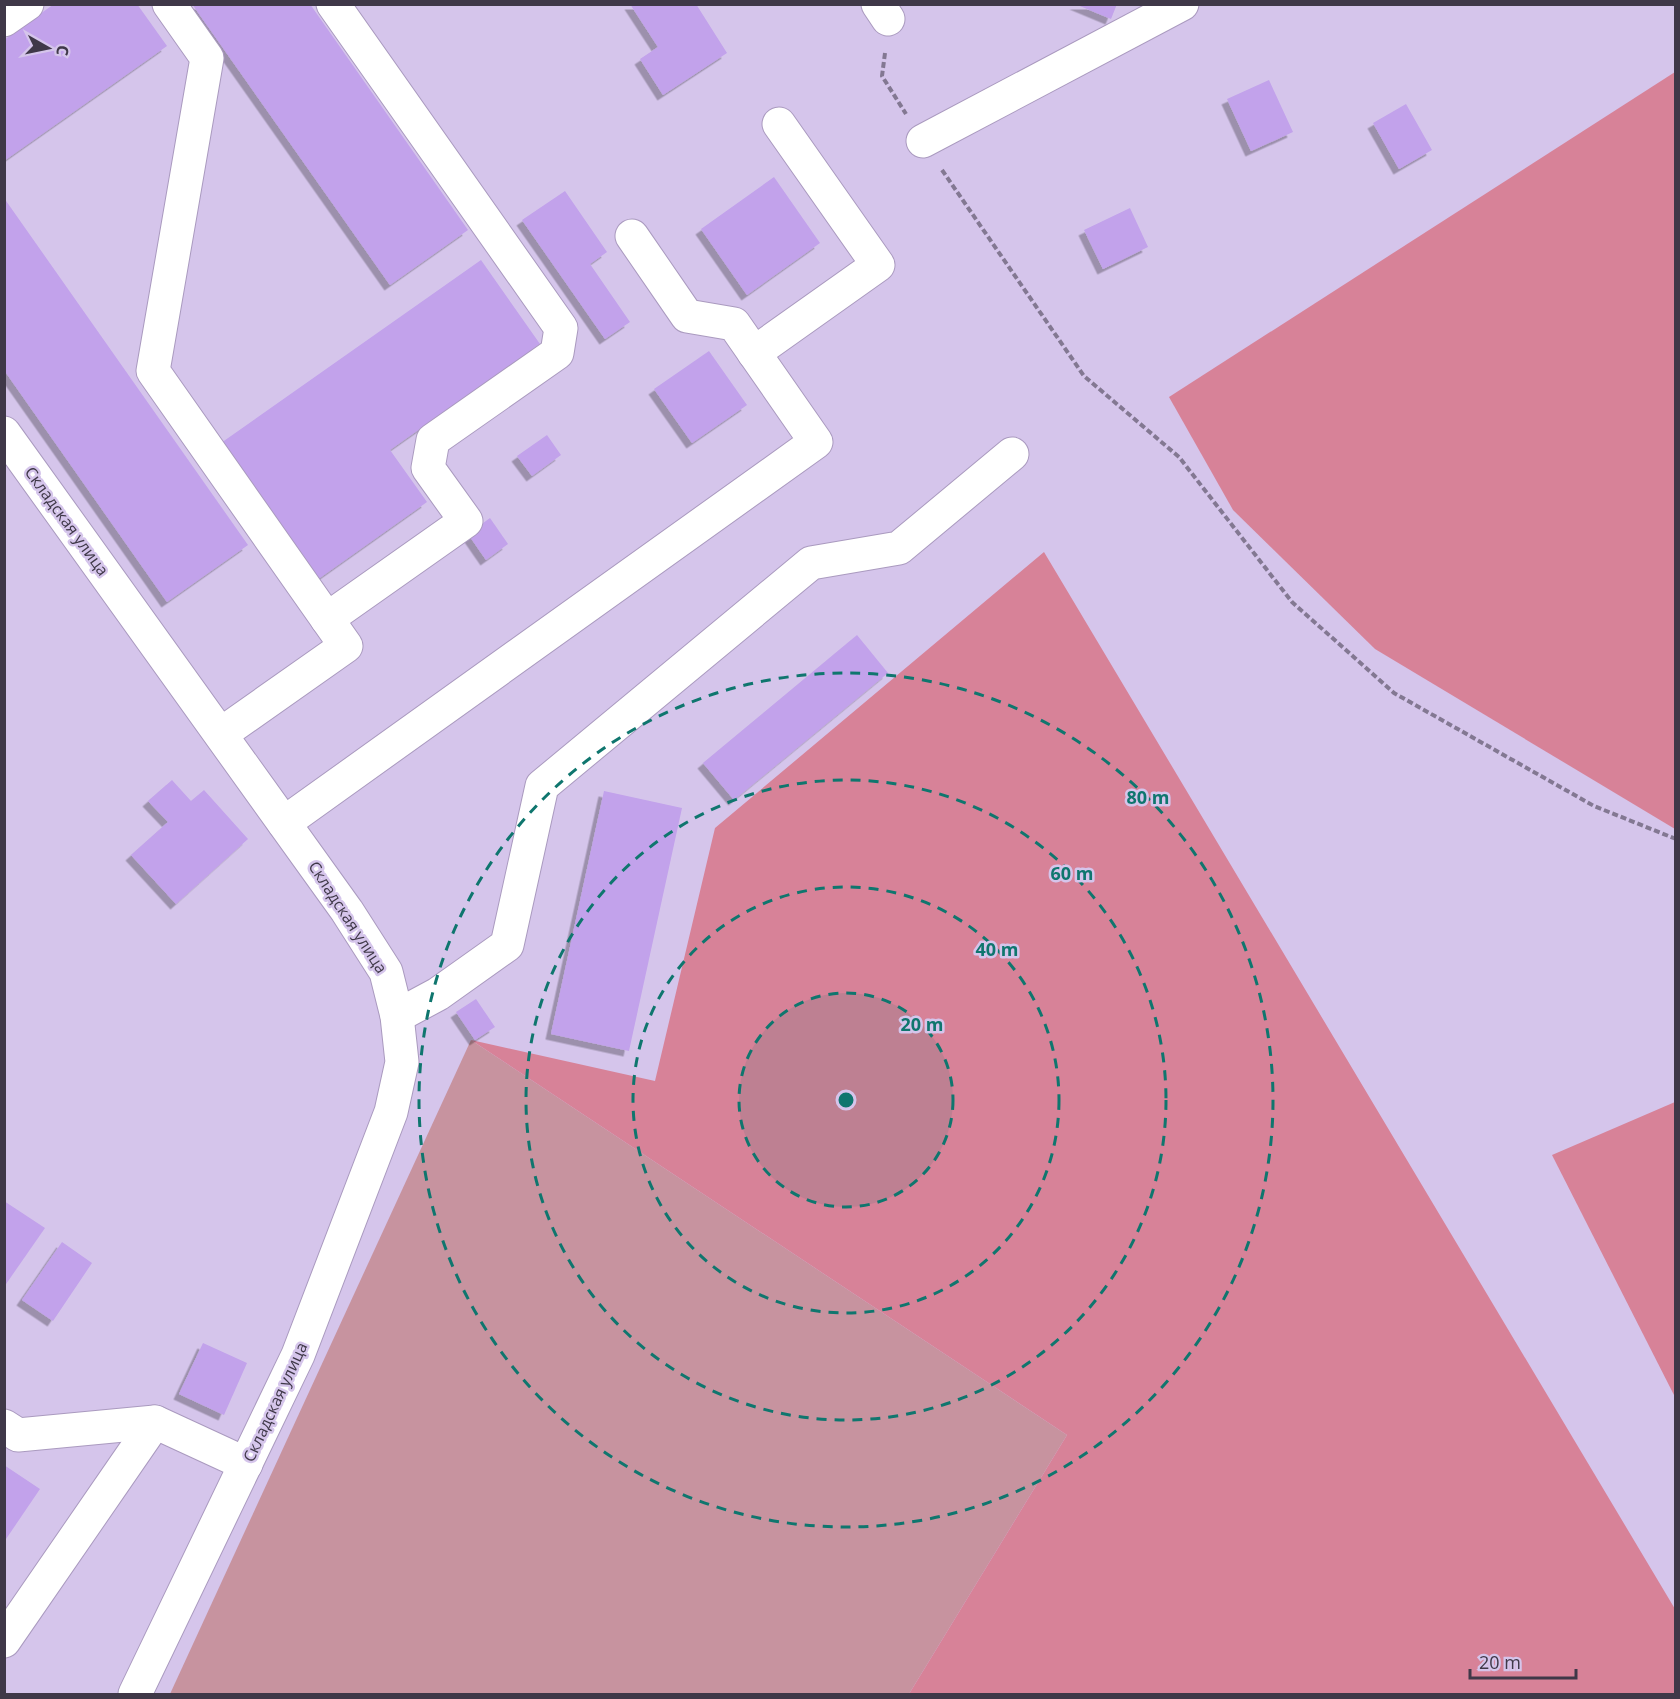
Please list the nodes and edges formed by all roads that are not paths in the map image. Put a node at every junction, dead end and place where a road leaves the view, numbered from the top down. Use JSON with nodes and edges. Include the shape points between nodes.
{"nodes":[{"id":1,"x":27,"y":4,"type":"edge"},
{"id":2,"x":169,"y":4,"type":"edge"},
{"id":3,"x":333,"y":4,"type":"edge"},
{"id":4,"x":1170,"y":8,"type":"edge"},
{"id":5,"x":4,"y":20,"type":"edge"},
{"id":6,"x":779,"y":124,"type":"dead end"},
{"id":7,"x":922,"y":141,"type":"road end"},
{"id":8,"x":632,"y":236,"type":"dead end"},
{"id":9,"x":754,"y":352,"type":"junction"},
{"id":10,"x":4,"y":433,"type":"edge"},
{"id":11,"x":1012,"y":454,"type":"dead end"},
{"id":12,"x":327,"y":619,"type":"junction"},
{"id":13,"x":221,"y":734,"type":"junction"},
{"id":14,"x":284,"y":823,"type":"junction"},
{"id":15,"x":397,"y":1016,"type":"junction"},
{"id":16,"x":155,"y":1422,"type":"junction"},
{"id":17,"x":4,"y":1426,"type":"edge"},
{"id":18,"x":246,"y":1464,"type":"junction"},
{"id":19,"x":4,"y":1641,"type":"edge"},
{"id":20,"x":135,"y":1695,"type":"edge"}],
"edges":[{"from":1,"to":5,"type":"street"},
{"from":2,"to":12,"type":"street","via":[[207,58],[153,371]]},
{"from":3,"to":12,"type":"street","via":[[561,328],[556,353],[433,440],[428,468],[465,521]]},
{"from":4,"to":7,"type":"street"},
{"from":6,"to":9,"type":"street","via":[[878,265]]},
{"from":8,"to":9,"type":"street","via":[[687,316],[734,324]]},
{"from":9,"to":14,"type":"street","via":[[816,442]]},
{"from":10,"to":13,"type":"street","name":"Складская улица"},
{"from":11,"to":15,"type":"street","via":[[899,548],[811,563],[542,786],[507,945],[438,994]]},
{"from":12,"to":13,"type":"street","via":[[346,646]]},
{"from":13,"to":14,"type":"street","name":"Складская улица"},
{"from":14,"to":15,"type":"street","name":"Складская улица","via":[[386,972]]},
{"from":15,"to":18,"type":"street","name":"Складская улица","via":[[402,1062],[391,1112],[298,1355]]},
{"from":16,"to":17,"type":"street","via":[[18,1435]]},
{"from":16,"to":18,"type":"street"},
{"from":16,"to":19,"type":"street"},
{"from":18,"to":20,"type":"street","name":"Складская улица"}]}
